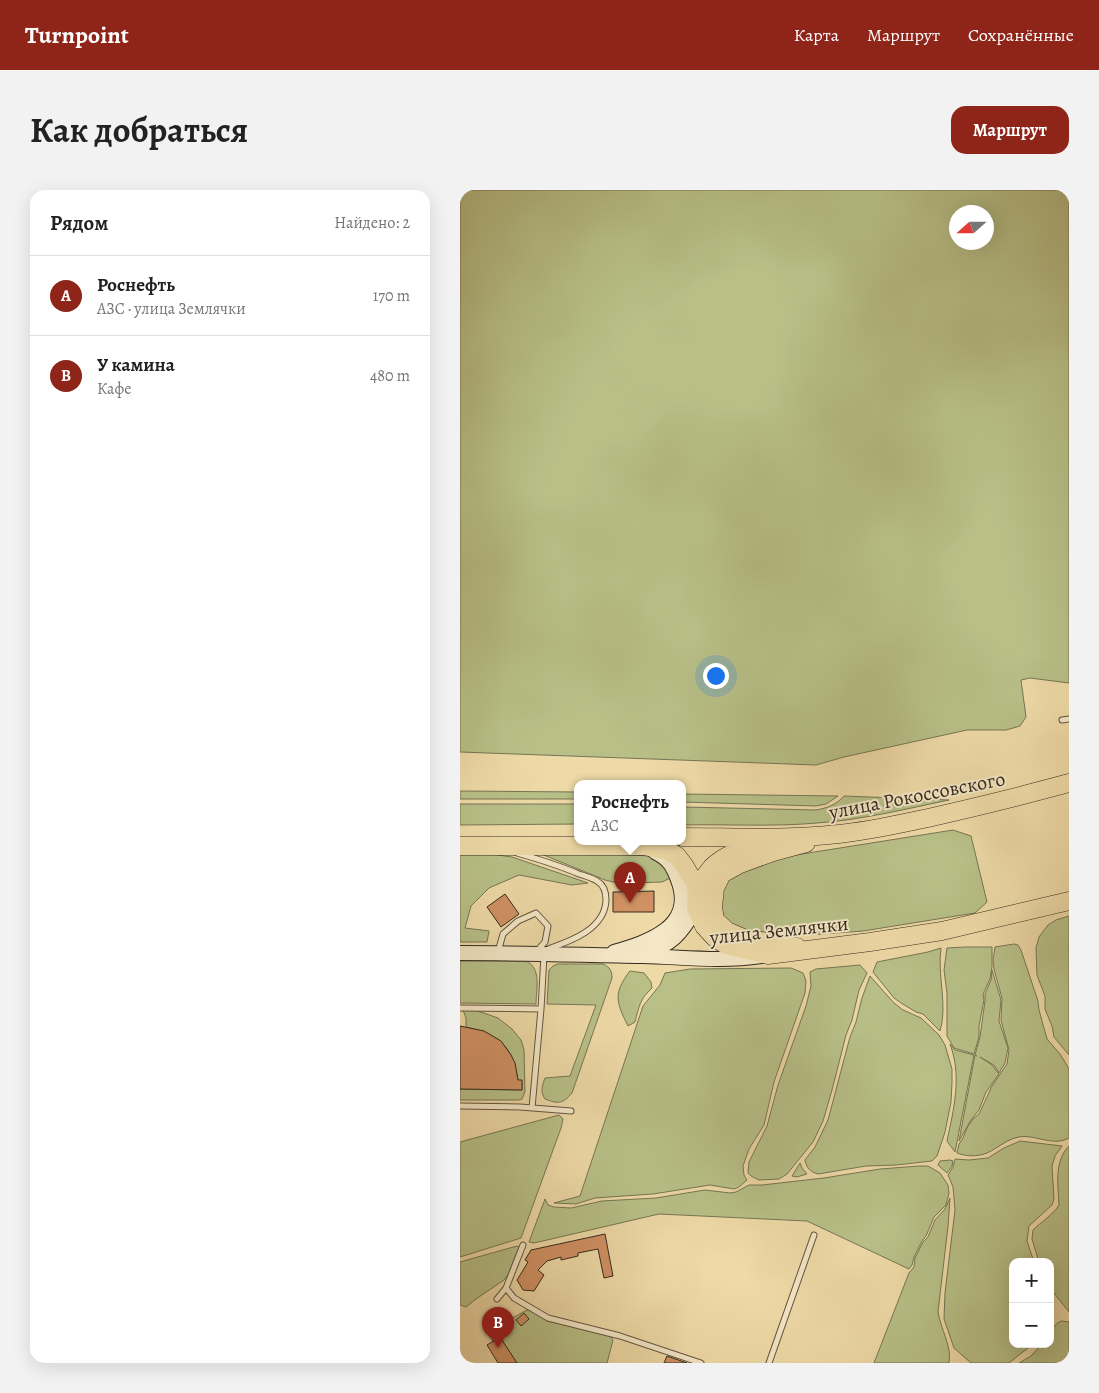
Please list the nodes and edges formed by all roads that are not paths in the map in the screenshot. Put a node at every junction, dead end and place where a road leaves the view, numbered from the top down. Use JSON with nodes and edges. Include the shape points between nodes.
{"nodes":[{"id":1,"x":1069,"y":719,"type":"edge"},
{"id":2,"x":1062,"y":720,"type":"dead end"},
{"id":3,"x":1069,"y":783,"type":"edge"},
{"id":4,"x":460,"y":834,"type":"edge"},
{"id":5,"x":838,"y":834,"type":"junction"},
{"id":6,"x":574,"y":836,"type":"edge"},
{"id":7,"x":686,"y":837,"type":"edge"},
{"id":8,"x":775,"y":838,"type":"junction"},
{"id":9,"x":460,"y":846,"type":"edge"},
{"id":10,"x":487,"y":846,"type":"junction"},
{"id":11,"x":644,"y":846,"type":"junction"},
{"id":12,"x":697,"y":887,"type":"junction"},
{"id":13,"x":1069,"y":901,"type":"edge"},
{"id":14,"x":696,"y":908,"type":"junction"},
{"id":15,"x":810,"y":949,"type":"junction"},
{"id":16,"x":460,"y":953,"type":"edge"},
{"id":17,"x":498,"y":953,"type":"junction"},
{"id":18,"x":540,"y":954,"type":"junction"},
{"id":19,"x":768,"y":955,"type":"junction"},
{"id":20,"x":601,"y":956,"type":"junction"},
{"id":21,"x":643,"y":956,"type":"junction"},
{"id":22,"x":460,"y":1008,"type":"edge"},
{"id":23,"x":541,"y":1009,"type":"junction"},
{"id":24,"x":460,"y":1106,"type":"edge"},
{"id":25,"x":532,"y":1108,"type":"junction"},
{"id":26,"x":572,"y":1111,"type":"dead end"},
{"id":27,"x":814,"y":1235,"type":"dead end"},
{"id":28,"x":523,"y":1245,"type":"dead end"},
{"id":29,"x":506,"y":1288,"type":"junction"},
{"id":30,"x":497,"y":1299,"type":"dead end"},
{"id":31,"x":701,"y":1363,"type":"edge"},
{"id":32,"x":769,"y":1363,"type":"edge"}],
"edges":[{"from":1,"to":2,"type":"lane"},
{"from":3,"to":5,"type":"highway","name":"улица Рокоссовского","via":[[885,828]]},
{"from":4,"to":6,"type":"highway"},
{"from":5,"to":8,"type":"highway","name":"улица Рокоссовского"},
{"from":5,"to":15,"type":"highway","via":[[740,864],[722,874],[715,888],[713,907],[716,920],[727,931],[743,938]]},
{"from":7,"to":8,"type":"highway","name":"улица Рокоссовского"},
{"from":8,"to":12,"type":"highway","via":[[725,858],[713,866]]},
{"from":9,"to":10,"type":"highway"},
{"from":10,"to":11,"type":"highway"},
{"from":10,"to":18,"type":"lane","via":[[554,864],[598,881],[606,892],[604,914],[585,933]]},
{"from":11,"to":12,"type":"highway","via":[[677,856]]},
{"from":11,"to":20,"type":"main road","via":[[668,860],[674,870],[680,884],[680,910],[666,930],[654,938]]},
{"from":12,"to":14,"type":"highway"},
{"from":13,"to":15,"type":"highway","name":"улица Землячки","via":[[942,931]]},
{"from":14,"to":19,"type":"highway","via":[[704,926],[726,945]]},
{"from":14,"to":21,"type":"main road","via":[[675,938]]},
{"from":15,"to":19,"type":"highway","name":"улица Землячки"},
{"from":16,"to":17,"type":"main road","name":"улица Землячки"},
{"from":17,"to":18,"type":"main road","name":"улица Землячки"},
{"from":17,"to":18,"type":"lane","via":[[503,934],[518,921],[536,913],[548,926]]},
{"from":18,"to":20,"type":"main road","name":"улица Землячки"},
{"from":18,"to":23,"type":"lane"},
{"from":19,"to":21,"type":"main road","name":"улица Землячки","via":[[698,960]]},
{"from":20,"to":21,"type":"main road","name":"улица Землячки"},
{"from":22,"to":23,"type":"lane"},
{"from":23,"to":25,"type":"lane"},
{"from":24,"to":25,"type":"lane"},
{"from":25,"to":26,"type":"lane"},
{"from":27,"to":32,"type":"lane"},
{"from":28,"to":29,"type":"lane"},
{"from":29,"to":30,"type":"lane"},
{"from":29,"to":31,"type":"lane","via":[[514,1298],[548,1318],[620,1336]]}]}
